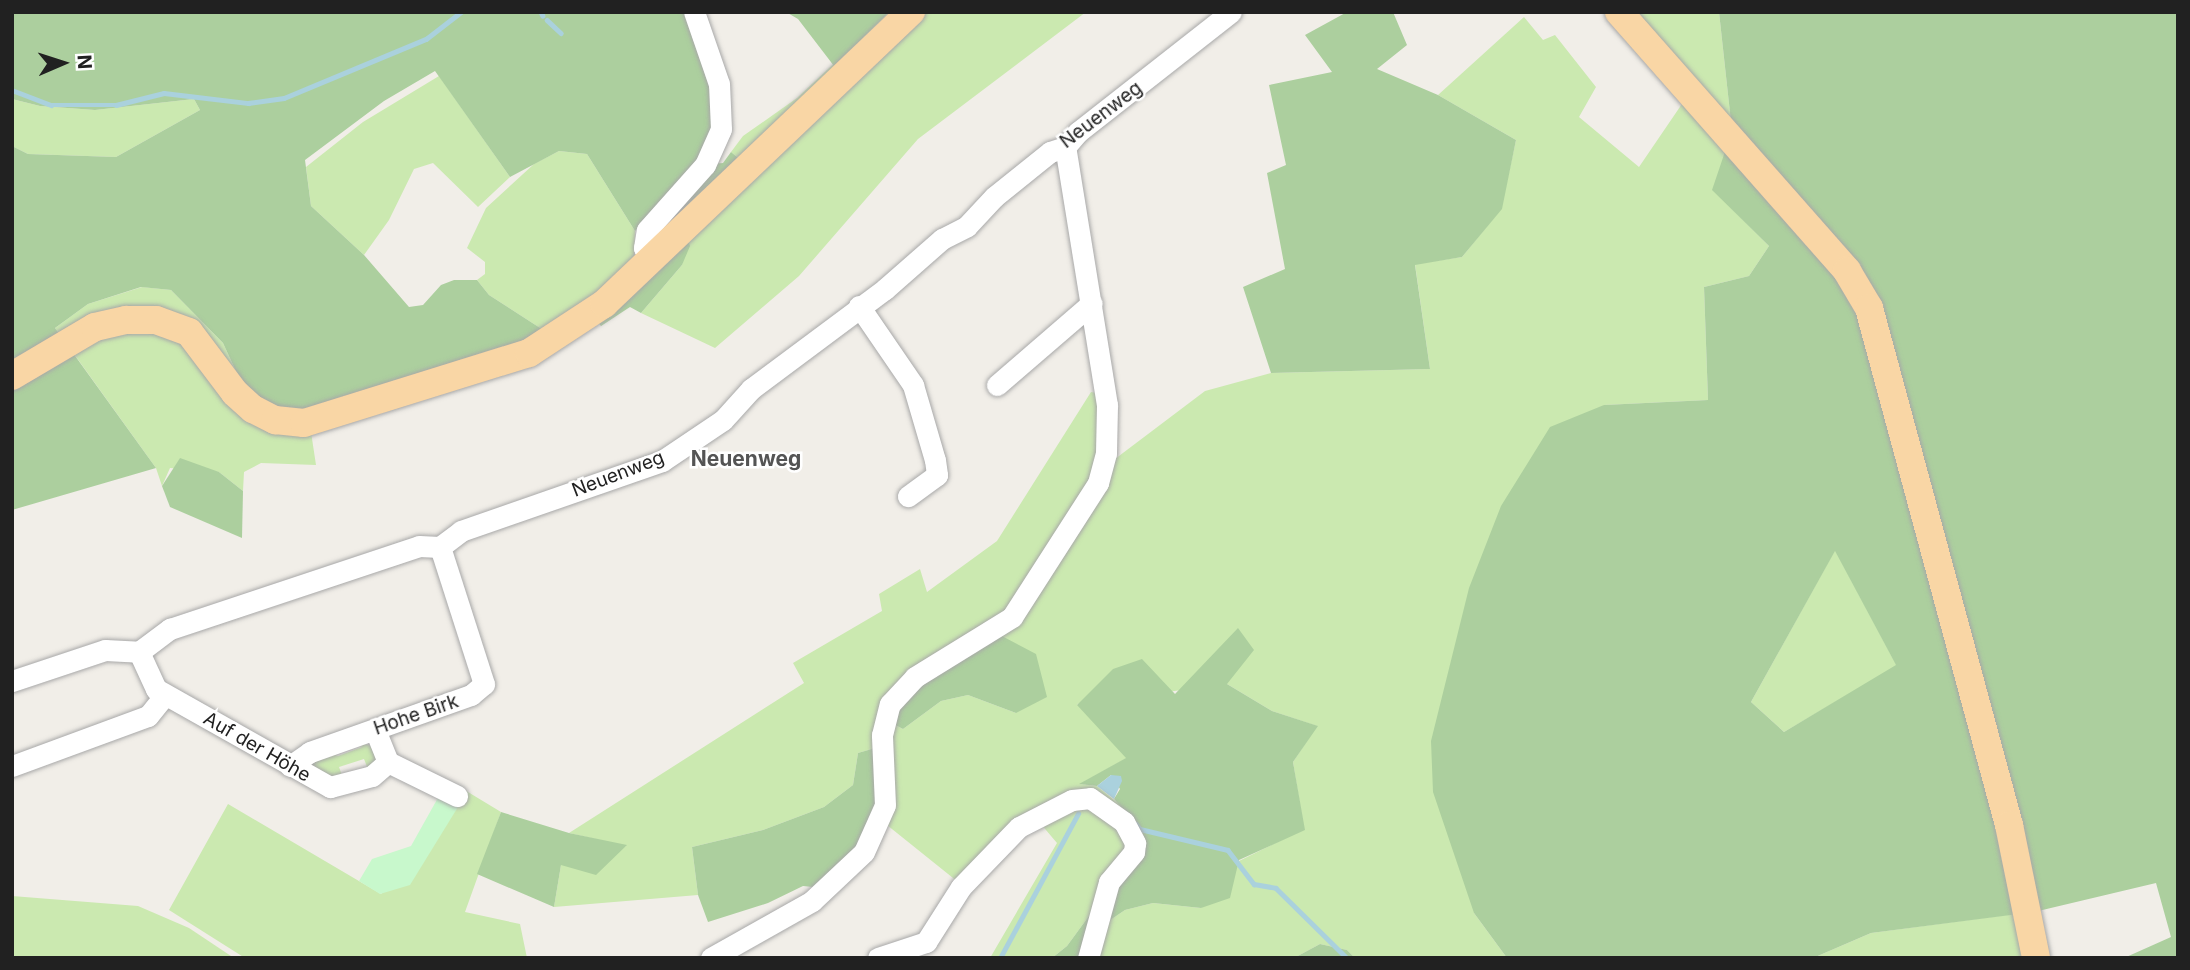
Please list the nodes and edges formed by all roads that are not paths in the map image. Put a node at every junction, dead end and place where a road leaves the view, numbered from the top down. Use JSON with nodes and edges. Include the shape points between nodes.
{"nodes":[{"id":1,"x":694,"y":12,"type":"edge"},
{"id":2,"x":911,"y":12,"type":"edge"},
{"id":3,"x":1231,"y":12,"type":"edge"},
{"id":4,"x":1619,"y":12,"type":"edge"},
{"id":5,"x":1065,"y":147,"type":"junction"},
{"id":6,"x":651,"y":261,"type":"junction"},
{"id":7,"x":1092,"y":303,"type":"junction"},
{"id":8,"x":859,"y":306,"type":"junction"},
{"id":9,"x":12,"y":376,"type":"edge"},
{"id":10,"x":997,"y":385,"type":"dead end"},
{"id":11,"x":908,"y":496,"type":"dead end"},
{"id":12,"x":440,"y":547,"type":"junction"},
{"id":13,"x":139,"y":652,"type":"junction"},
{"id":14,"x":12,"y":681,"type":"edge"},
{"id":15,"x":165,"y":695,"type":"junction"},
{"id":16,"x":375,"y":730,"type":"junction"},
{"id":17,"x":388,"y":762,"type":"junction"},
{"id":18,"x":12,"y":766,"type":"edge"},
{"id":19,"x":290,"y":766,"type":"junction"},
{"id":20,"x":457,"y":796,"type":"dead end"},
{"id":21,"x":711,"y":958,"type":"edge"},
{"id":22,"x":878,"y":958,"type":"edge"},
{"id":23,"x":1088,"y":958,"type":"edge"},
{"id":24,"x":2036,"y":958,"type":"edge"}],
"edges":[{"from":1,"to":6,"type":"street","via":[[719,84],[721,129],[705,165],[647,230],[644,248]]},
{"from":2,"to":6,"type":"main road"},
{"from":3,"to":5,"type":"street","name":"Neuenweg"},
{"from":4,"to":24,"type":"main road","via":[[1847,271],[1869,308],[2009,825]]},
{"from":5,"to":7,"type":"street"},
{"from":5,"to":8,"type":"street","name":"Neuenweg","via":[[1045,155],[981,207],[967,226],[942,239]]},
{"from":6,"to":9,"type":"main road","via":[[604,304],[536,350],[315,422],[285,422],[261,414],[235,393],[189,332],[156,320],[95,327]]},
{"from":7,"to":10,"type":"street"},
{"from":7,"to":21,"type":"street","via":[[1108,433],[1093,493],[1012,617],[900,690],[883,729],[885,806],[864,852],[812,901]]},
{"from":8,"to":11,"type":"street","via":[[913,385],[935,460],[937,475]]},
{"from":8,"to":12,"type":"street","name":"Neuenweg","via":[[751,389],[723,420],[662,461],[461,531]]},
{"from":12,"to":13,"type":"street","name":"Neuenweg","via":[[419,546],[170,629]]},
{"from":12,"to":16,"type":"street","name":"Hohe Birk","via":[[484,684],[471,695]]},
{"from":13,"to":14,"type":"street","via":[[105,650]]},
{"from":13,"to":15,"type":"street","name":"Auf der Höhe","via":[[150,683]]},
{"from":15,"to":18,"type":"street","via":[[148,716]]},
{"from":15,"to":19,"type":"street","name":"Auf der Höhe"},
{"from":16,"to":17,"type":"street"},
{"from":16,"to":19,"type":"street","name":"Hohe Birk","via":[[310,752]]},
{"from":17,"to":19,"type":"street","name":"Auf der Höhe","via":[[372,776],[336,787]]},
{"from":17,"to":20,"type":"street"},
{"from":22,"to":23,"type":"street","via":[[926,942],[961,887],[1020,827],[1072,800],[1090,798],[1106,805],[1130,829],[1134,852],[1108,882]]}]}
